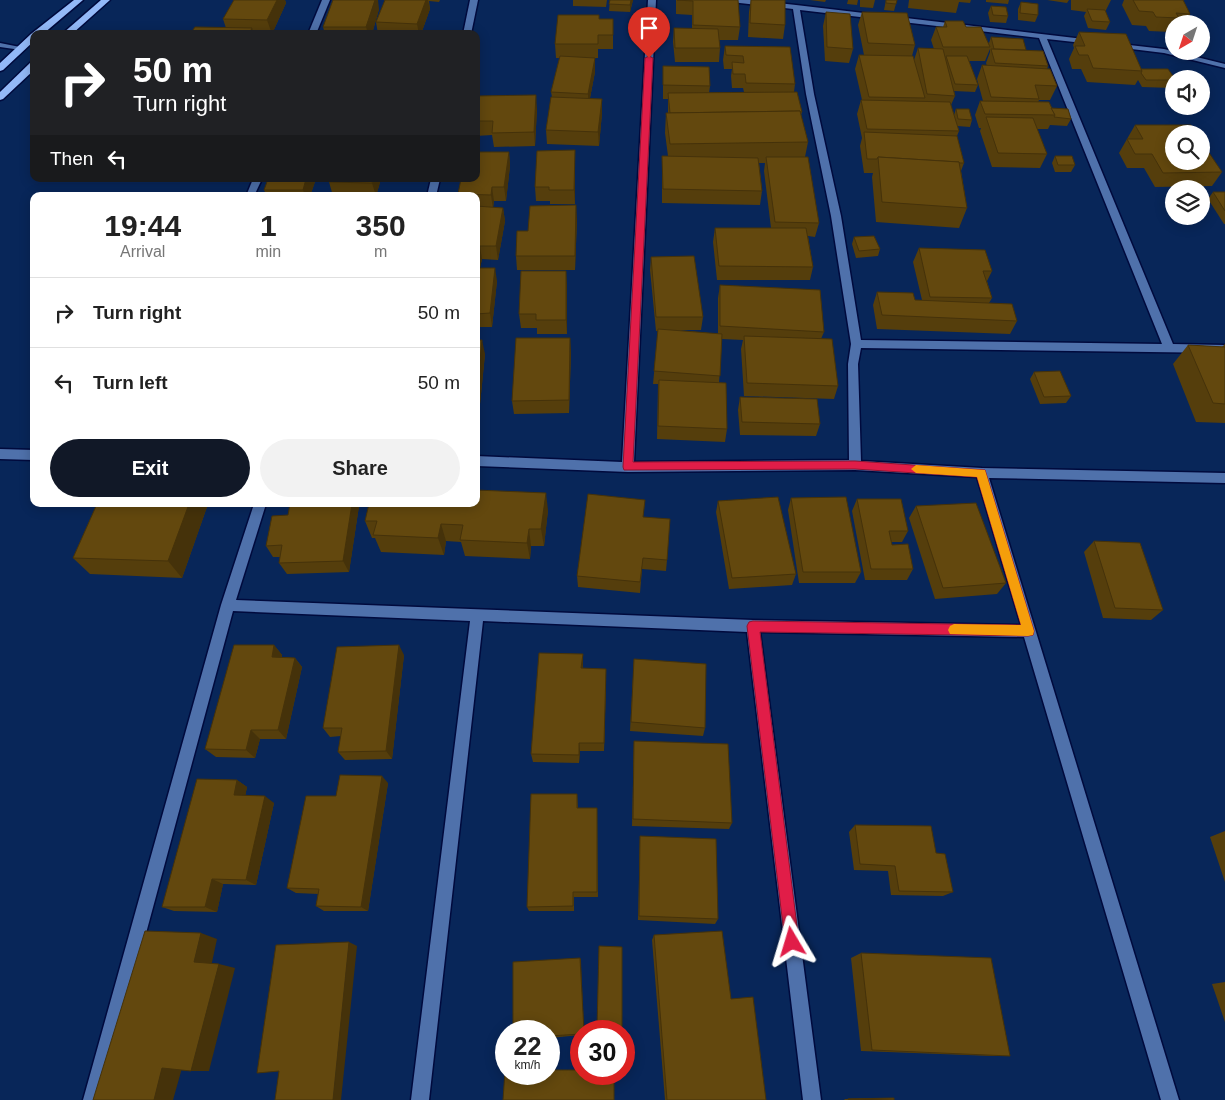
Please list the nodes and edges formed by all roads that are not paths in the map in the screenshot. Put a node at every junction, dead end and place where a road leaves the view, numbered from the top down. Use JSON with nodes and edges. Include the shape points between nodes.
{"nodes":[{"id":1,"x":79,"y":0,"type":"edge"},
{"id":2,"x":106,"y":0,"type":"edge"},
{"id":3,"x":326,"y":0,"type":"edge"},
{"id":4,"x":474,"y":0,"type":"edge"},
{"id":5,"x":652,"y":0,"type":"edge"},
{"id":6,"x":730,"y":0,"type":"edge"},
{"id":7,"x":796,"y":7,"type":"junction"},
{"id":8,"x":41,"y":30,"type":"edge"},
{"id":9,"x":71,"y":30,"type":"edge"},
{"id":10,"x":314,"y":30,"type":"edge"},
{"id":11,"x":468,"y":30,"type":"edge"},
{"id":12,"x":1042,"y":36,"type":"junction"},
{"id":13,"x":30,"y":40,"type":"edge"},
{"id":14,"x":1098,"y":43,"type":"edge"},
{"id":15,"x":1108,"y":44,"type":"edge"},
{"id":16,"x":0,"y":45,"type":"edge"},
{"id":17,"x":21,"y":48,"type":"junction"},
{"id":18,"x":1225,"y":66,"type":"edge"},
{"id":19,"x":0,"y":68,"type":"edge"},
{"id":20,"x":30,"y":68,"type":"edge"},
{"id":21,"x":0,"y":97,"type":"edge"},
{"id":22,"x":856,"y":344,"type":"junction"},
{"id":23,"x":1169,"y":348,"type":"junction"},
{"id":24,"x":1225,"y":348,"type":"edge"},
{"id":25,"x":0,"y":454,"type":"edge"},
{"id":26,"x":30,"y":455,"type":"edge"},
{"id":27,"x":480,"y":461,"type":"edge"},
{"id":28,"x":855,"y":465,"type":"junction"},
{"id":29,"x":628,"y":467,"type":"junction"},
{"id":30,"x":982,"y":473,"type":"junction"},
{"id":31,"x":1225,"y":478,"type":"edge"},
{"id":32,"x":259,"y":507,"type":"edge"},
{"id":33,"x":228,"y":605,"type":"junction"},
{"id":34,"x":477,"y":616,"type":"junction"},
{"id":35,"x":753,"y":626,"type":"junction"},
{"id":36,"x":1028,"y":631,"type":"junction"},
{"id":37,"x":92,"y":1100,"type":"edge"},
{"id":38,"x":420,"y":1100,"type":"edge"},
{"id":39,"x":812,"y":1100,"type":"edge"},
{"id":40,"x":1170,"y":1100,"type":"edge"}],
"edges":[{"from":1,"to":8,"type":"highway"},
{"from":2,"to":9,"type":"highway"},
{"from":3,"to":10,"type":"street"},
{"from":4,"to":11,"type":"street"},
{"from":5,"to":29,"type":"street"},
{"from":6,"to":7,"type":"street"},
{"from":7,"to":12,"type":"street"},
{"from":7,"to":22,"type":"street","via":[[810,94],[836,216]]},
{"from":12,"to":14,"type":"street"},
{"from":12,"to":23,"type":"street"},
{"from":13,"to":17,"type":"highway"},
{"from":15,"to":18,"type":"street","via":[[1164,51]]},
{"from":16,"to":17,"type":"street"},
{"from":17,"to":19,"type":"highway"},
{"from":20,"to":21,"type":"highway"},
{"from":22,"to":23,"type":"street"},
{"from":22,"to":28,"type":"street","via":[[853,364]]},
{"from":23,"to":24,"type":"street"},
{"from":25,"to":26,"type":"street"},
{"from":27,"to":29,"type":"street"},
{"from":28,"to":29,"type":"street"},
{"from":28,"to":30,"type":"street"},
{"from":30,"to":31,"type":"street"},
{"from":30,"to":36,"type":"street"},
{"from":32,"to":33,"type":"street"},
{"from":33,"to":34,"type":"street"},
{"from":33,"to":37,"type":"street"},
{"from":34,"to":35,"type":"street"},
{"from":34,"to":38,"type":"street"},
{"from":35,"to":36,"type":"street"},
{"from":35,"to":39,"type":"street"},
{"from":36,"to":40,"type":"street"}]}
